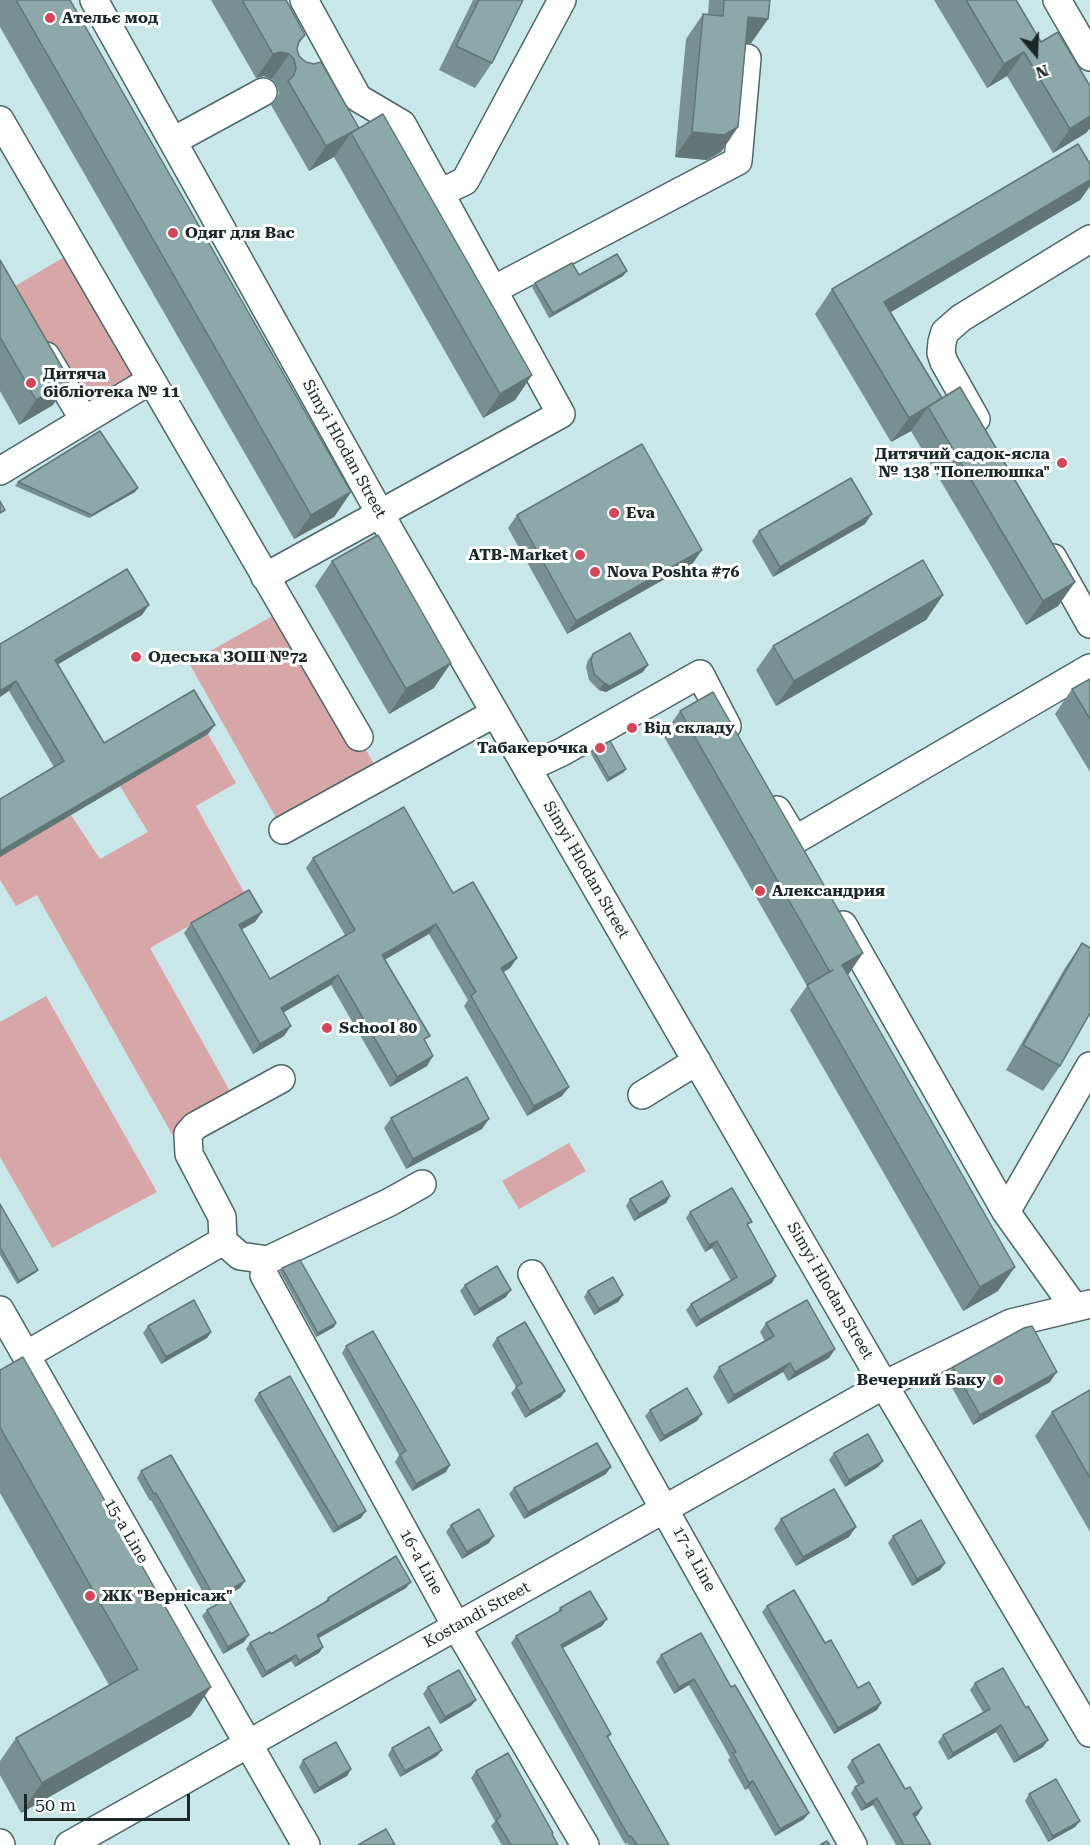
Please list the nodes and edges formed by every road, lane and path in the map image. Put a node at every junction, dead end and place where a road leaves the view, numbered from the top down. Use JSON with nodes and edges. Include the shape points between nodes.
{"nodes":[{"id":1,"x":94,"y":0,"type":"edge"},
{"id":2,"x":304,"y":0,"type":"edge"},
{"id":3,"x":562,"y":0,"type":"edge"},
{"id":4,"x":1057,"y":0,"type":"edge"},
{"id":5,"x":1090,"y":57,"type":"edge"},
{"id":6,"x":747,"y":58,"type":"edge"},
{"id":7,"x":263,"y":92,"type":"dead end"},
{"id":8,"x":0,"y":120,"type":"edge"},
{"id":9,"x":173,"y":141,"type":"junction"},
{"id":10,"x":440,"y":193,"type":"junction"},
{"id":11,"x":1090,"y":239,"type":"edge"},
{"id":12,"x":493,"y":290,"type":"junction"},
{"id":13,"x":30,"y":331,"type":"edge"},
{"id":14,"x":151,"y":380,"type":"junction"},
{"id":15,"x":84,"y":420,"type":"junction"},
{"id":16,"x":989,"y":442,"type":"edge"},
{"id":17,"x":0,"y":471,"type":"edge"},
{"id":18,"x":380,"y":513,"type":"junction"},
{"id":19,"x":1040,"y":533,"type":"edge"},
{"id":20,"x":265,"y":577,"type":"junction"},
{"id":21,"x":1090,"y":624,"type":"edge"},
{"id":22,"x":1090,"y":668,"type":"edge"},
{"id":23,"x":495,"y":713,"type":"junction"},
{"id":24,"x":359,"y":737,"type":"dead end"},
{"id":25,"x":742,"y":750,"type":"edge"},
{"id":26,"x":528,"y":768,"type":"junction"},
{"id":27,"x":765,"y":790,"type":"edge"},
{"id":28,"x":283,"y":830,"type":"dead end"},
{"id":29,"x":830,"y":902,"type":"edge"},
{"id":30,"x":697,"y":1061,"type":"junction"},
{"id":31,"x":1090,"y":1066,"type":"edge"},
{"id":32,"x":281,"y":1079,"type":"dead end"},
{"id":33,"x":642,"y":1095,"type":"dead end"},
{"id":34,"x":423,"y":1184,"type":"dead end"},
{"id":35,"x":1006,"y":1212,"type":"junction"},
{"id":36,"x":223,"y":1241,"type":"junction"},
{"id":37,"x":532,"y":1274,"type":"dead end"},
{"id":38,"x":264,"y":1275,"type":"dead end"},
{"id":39,"x":1082,"y":1305,"type":"edge"},
{"id":40,"x":0,"y":1310,"type":"edge"},
{"id":41,"x":26,"y":1355,"type":"junction"},
{"id":42,"x":885,"y":1385,"type":"junction"},
{"id":43,"x":665,"y":1508,"type":"junction"},
{"id":44,"x":456,"y":1626,"type":"junction"},
{"id":45,"x":1088,"y":1724,"type":"edge"},
{"id":46,"x":248,"y":1744,"type":"junction"},
{"id":47,"x":69,"y":1845,"type":"edge"},
{"id":48,"x":306,"y":1845,"type":"edge"},
{"id":49,"x":585,"y":1845,"type":"edge"},
{"id":50,"x":853,"y":1845,"type":"edge"}],
"edges":[{"from":1,"to":9,"type":"street","name":"Simyi Hlodan Street"},
{"from":2,"to":10,"type":"street","via":[[323,57],[358,99],[402,124]]},
{"from":3,"to":10,"type":"street","via":[[465,181]]},
{"from":4,"to":5,"type":"street"},
{"from":6,"to":12,"type":"street","via":[[738,161]]},
{"from":7,"to":9,"type":"street"},
{"from":8,"to":14,"type":"street"},
{"from":9,"to":18,"type":"street","name":"Simyi Hlodan Street"},
{"from":10,"to":12,"type":"street"},
{"from":11,"to":16,"type":"street","via":[[961,318],[945,332],[941,352],[944,363]]},
{"from":12,"to":18,"type":"street","via":[[561,414]]},
{"from":13,"to":15,"type":"street"},
{"from":14,"to":15,"type":"street"},
{"from":14,"to":20,"type":"street"},
{"from":15,"to":17,"type":"street"},
{"from":18,"to":20,"type":"street"},
{"from":18,"to":23,"type":"street","name":"Simyi Hlodan Street"},
{"from":19,"to":21,"type":"street"},
{"from":20,"to":24,"type":"street"},
{"from":22,"to":27,"type":"street","via":[[801,851]]},
{"from":23,"to":26,"type":"street","name":"Simyi Hlodan Street"},
{"from":23,"to":28,"type":"street"},
{"from":25,"to":26,"type":"street","via":[[700,675]]},
{"from":26,"to":30,"type":"street","name":"Simyi Hlodan Street"},
{"from":29,"to":35,"type":"street"},
{"from":30,"to":33,"type":"street"},
{"from":30,"to":42,"type":"street","name":"Simyi Hlodan Street"},
{"from":31,"to":35,"type":"street"},
{"from":32,"to":36,"type":"street","via":[[195,1126],[188,1134],[189,1154],[222,1217]]},
{"from":34,"to":36,"type":"street","via":[[268,1260],[240,1256]]},
{"from":35,"to":39,"type":"street"},
{"from":36,"to":41,"type":"street"},
{"from":37,"to":43,"type":"street","name":"17-a Line"},
{"from":38,"to":44,"type":"street","name":"16-a Line"},
{"from":39,"to":42,"type":"street","name":"Kostandi Street","via":[[1011,1323]]},
{"from":40,"to":41,"type":"street","name":"15-a Line"},
{"from":41,"to":46,"type":"street","name":"15-a Line"},
{"from":42,"to":43,"type":"street","name":"Kostandi Street"},
{"from":42,"to":45,"type":"street","name":"Simyi Hlodan Street"},
{"from":43,"to":44,"type":"street","name":"Kostandi Street"},
{"from":43,"to":50,"type":"street","name":"17-a Line"},
{"from":44,"to":46,"type":"street","name":"Kostandi Street"},
{"from":44,"to":49,"type":"street","name":"16-a Line"},
{"from":46,"to":47,"type":"street","name":"Kostandi Street"},
{"from":46,"to":48,"type":"street","name":"15-a Line"}]}
